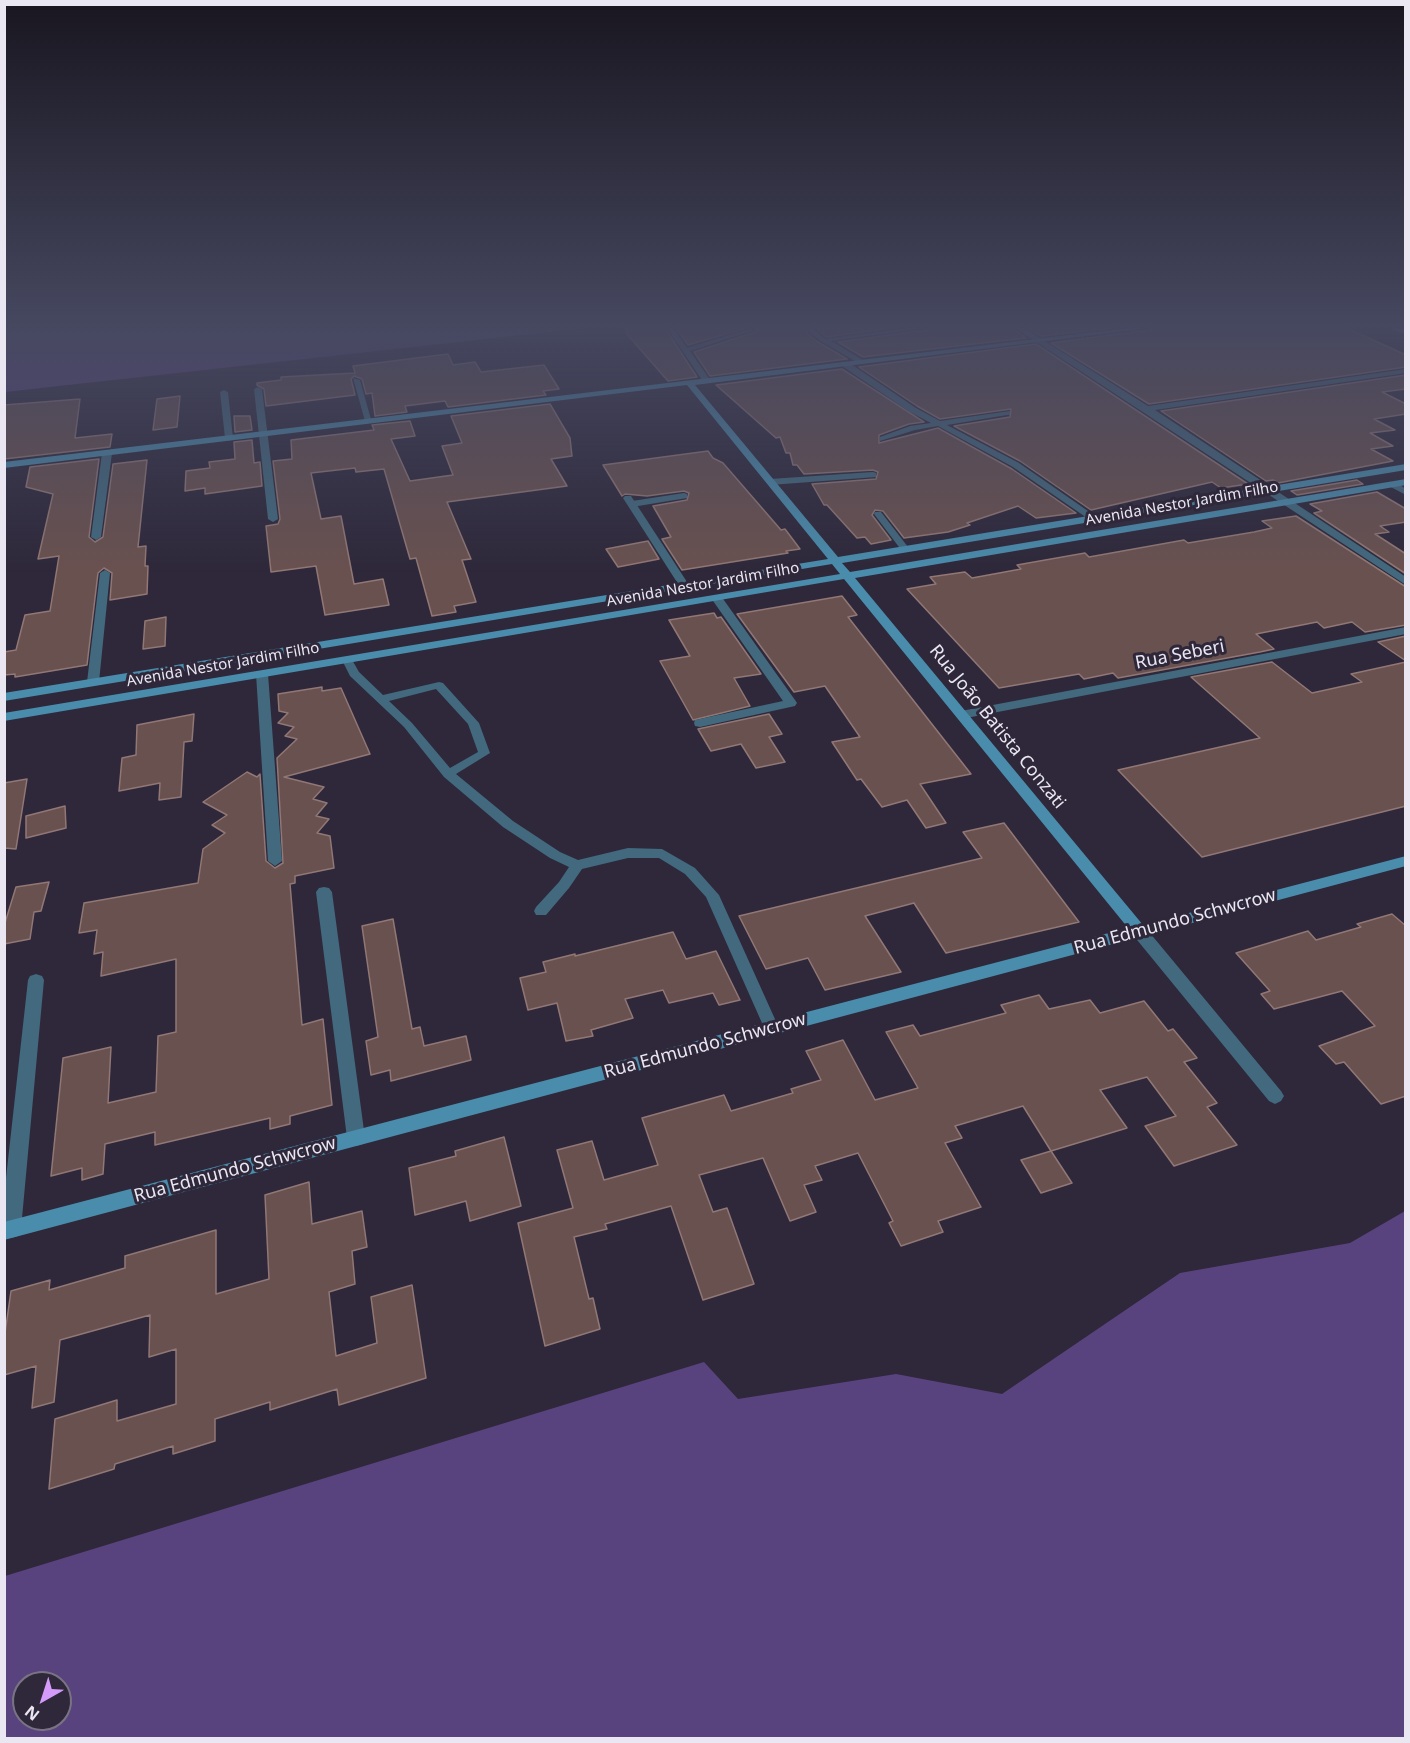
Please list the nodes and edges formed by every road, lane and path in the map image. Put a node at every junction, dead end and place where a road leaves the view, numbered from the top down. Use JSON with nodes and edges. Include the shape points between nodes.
{"nodes":[{"id":1,"x":226,"y":409,"type":"edge"},
{"id":2,"x":260,"y":409,"type":"edge"},
{"id":3,"x":365,"y":409,"type":"edge"},
{"id":4,"x":473,"y":409,"type":"edge"},
{"id":5,"x":711,"y":409,"type":"edge"},
{"id":6,"x":916,"y":409,"type":"edge"},
{"id":7,"x":1146,"y":409,"type":"edge"},
{"id":8,"x":1007,"y":413,"type":"dead end"},
{"id":9,"x":369,"y":422,"type":"junction"},
{"id":10,"x":939,"y":424,"type":"junction"},
{"id":11,"x":262,"y":434,"type":"junction"},
{"id":12,"x":229,"y":438,"type":"junction"},
{"id":13,"x":883,"y":439,"type":"dead end"},
{"id":14,"x":107,"y":453,"type":"junction"},
{"id":15,"x":4,"y":465,"type":"edge"},
{"id":16,"x":1406,"y":467,"type":"edge"},
{"id":17,"x":873,"y":475,"type":"dead end"},
{"id":18,"x":770,"y":482,"type":"junction"},
{"id":19,"x":1406,"y":482,"type":"edge"},
{"id":20,"x":1392,"y":484,"type":"junction"},
{"id":21,"x":1265,"y":490,"type":"junction"},
{"id":22,"x":1406,"y":493,"type":"edge"},
{"id":23,"x":684,"y":496,"type":"dead end"},
{"id":24,"x":630,"y":501,"type":"joint"},
{"id":25,"x":1284,"y":502,"type":"junction"},
{"id":26,"x":878,"y":514,"type":"dead end"},
{"id":27,"x":1093,"y":518,"type":"junction"},
{"id":28,"x":273,"y":519,"type":"dead end"},
{"id":29,"x":96,"y":537,"type":"dead end"},
{"id":30,"x":905,"y":549,"type":"junction"},
{"id":31,"x":835,"y":561,"type":"junction"},
{"id":32,"x":105,"y":573,"type":"dead end"},
{"id":33,"x":847,"y":576,"type":"junction"},
{"id":34,"x":1406,"y":582,"type":"edge"},
{"id":35,"x":684,"y":585,"type":"junction"},
{"id":36,"x":717,"y":598,"type":"junction"},
{"id":37,"x":581,"y":602,"type":"junction"},
{"id":38,"x":590,"y":619,"type":"junction"},
{"id":39,"x":1406,"y":630,"type":"edge"},
{"id":40,"x":347,"y":660,"type":"junction"},
{"id":41,"x":210,"y":663,"type":"junction"},
{"id":42,"x":262,"y":674,"type":"junction"},
{"id":43,"x":93,"y":682,"type":"junction"},
{"id":44,"x":209,"y":683,"type":"junction"},
{"id":45,"x":4,"y":697,"type":"edge"},
{"id":46,"x":381,"y":699,"type":"junction"},
{"id":47,"x":961,"y":715,"type":"junction"},
{"id":48,"x":4,"y":717,"type":"edge"},
{"id":49,"x":700,"y":723,"type":"dead end"},
{"id":50,"x":448,"y":774,"type":"junction"},
{"id":51,"x":275,"y":861,"type":"dead end"},
{"id":52,"x":1406,"y":861,"type":"edge"},
{"id":53,"x":578,"y":865,"type":"junction"},
{"id":54,"x":324,"y":892,"type":"dead end"},
{"id":55,"x":541,"y":911,"type":"dead end"},
{"id":56,"x":1139,"y":931,"type":"junction"},
{"id":57,"x":36,"y":980,"type":"dead end"},
{"id":58,"x":771,"y":1028,"type":"junction"},
{"id":59,"x":1275,"y":1096,"type":"dead end"},
{"id":60,"x":356,"y":1138,"type":"junction"},
{"id":61,"x":8,"y":1230,"type":"edge"}],
"edges":[{"from":1,"to":12,"type":"street"},
{"from":2,"to":11,"type":"lane"},
{"from":3,"to":9,"type":"street"},
{"from":4,"to":9,"type":"street"},
{"from":5,"to":18,"type":"street","name":"Rua João Batista Conzati"},
{"from":6,"to":10,"type":"lane"},
{"from":7,"to":21,"type":"street"},
{"from":8,"to":10,"type":"lane"},
{"from":9,"to":11,"type":"street"},
{"from":10,"to":13,"type":"lane"},
{"from":10,"to":27,"type":"lane","via":[[1016,465]]},
{"from":11,"to":12,"type":"street"},
{"from":11,"to":28,"type":"lane"},
{"from":12,"to":14,"type":"street"},
{"from":14,"to":15,"type":"street"},
{"from":14,"to":29,"type":"street"},
{"from":16,"to":21,"type":"street","name":"Avenida Nestor Jardim Filho"},
{"from":17,"to":18,"type":"lane"},
{"from":18,"to":31,"type":"street","name":"Rua João Batista Conzati"},
{"from":19,"to":20,"type":"street","name":"Avenida Nestor Jardim Filho"},
{"from":20,"to":22,"type":"lane"},
{"from":20,"to":25,"type":"street","name":"Avenida Nestor Jardim Filho"},
{"from":21,"to":25,"type":"street"},
{"from":21,"to":27,"type":"street","name":"Avenida Nestor Jardim Filho"},
{"from":23,"to":24,"type":"lane"},
{"from":24,"to":35,"type":"street"},
{"from":25,"to":33,"type":"street","name":"Avenida Nestor Jardim Filho"},
{"from":25,"to":34,"type":"street"},
{"from":26,"to":30,"type":"lane"},
{"from":27,"to":30,"type":"street","name":"Avenida Nestor Jardim Filho"},
{"from":30,"to":31,"type":"street","name":"Avenida Nestor Jardim Filho"},
{"from":31,"to":33,"type":"street","name":"Rua João Batista Conzati"},
{"from":31,"to":35,"type":"street","name":"Avenida Nestor Jardim Filho"},
{"from":32,"to":43,"type":"street"},
{"from":33,"to":36,"type":"street","name":"Avenida Nestor Jardim Filho"},
{"from":33,"to":47,"type":"street","name":"Rua João Batista Conzati"},
{"from":35,"to":37,"type":"street","name":"Avenida Nestor Jardim Filho"},
{"from":36,"to":38,"type":"street","name":"Avenida Nestor Jardim Filho"},
{"from":36,"to":49,"type":"street","via":[[791,703]]},
{"from":37,"to":38,"type":"street"},
{"from":37,"to":41,"type":"street","name":"Avenida Nestor Jardim Filho"},
{"from":38,"to":40,"type":"street","name":"Avenida Nestor Jardim Filho"},
{"from":39,"to":47,"type":"street","name":"Rua Seberi"},
{"from":40,"to":42,"type":"street","name":"Avenida Nestor Jardim Filho"},
{"from":40,"to":46,"type":"lane","via":[[354,674]]},
{"from":41,"to":43,"type":"street","name":"Avenida Nestor Jardim Filho"},
{"from":41,"to":44,"type":"street"},
{"from":42,"to":44,"type":"street","name":"Avenida Nestor Jardim Filho"},
{"from":42,"to":51,"type":"lane"},
{"from":43,"to":45,"type":"street","name":"Avenida Nestor Jardim Filho"},
{"from":44,"to":48,"type":"street","name":"Avenida Nestor Jardim Filho"},
{"from":46,"to":50,"type":"lane"},
{"from":46,"to":50,"type":"lane","via":[[439,685],[473,723],[484,753]]},
{"from":47,"to":56,"type":"street","name":"Rua João Batista Conzati"},
{"from":50,"to":53,"type":"lane","via":[[508,824]]},
{"from":52,"to":56,"type":"street","name":"Rua Edmundo Schwcrow"},
{"from":53,"to":55,"type":"lane"},
{"from":53,"to":58,"type":"lane","via":[[628,853],[662,854],[690,871],[712,895]]},
{"from":54,"to":60,"type":"street"},
{"from":56,"to":58,"type":"street","name":"Rua Edmundo Schwcrow"},
{"from":56,"to":59,"type":"street","name":"Rua João Batista Conzati"},
{"from":57,"to":61,"type":"street"},
{"from":58,"to":60,"type":"street","name":"Rua Edmundo Schwcrow"},
{"from":60,"to":61,"type":"street","name":"Rua Edmundo Schwcrow"}]}
